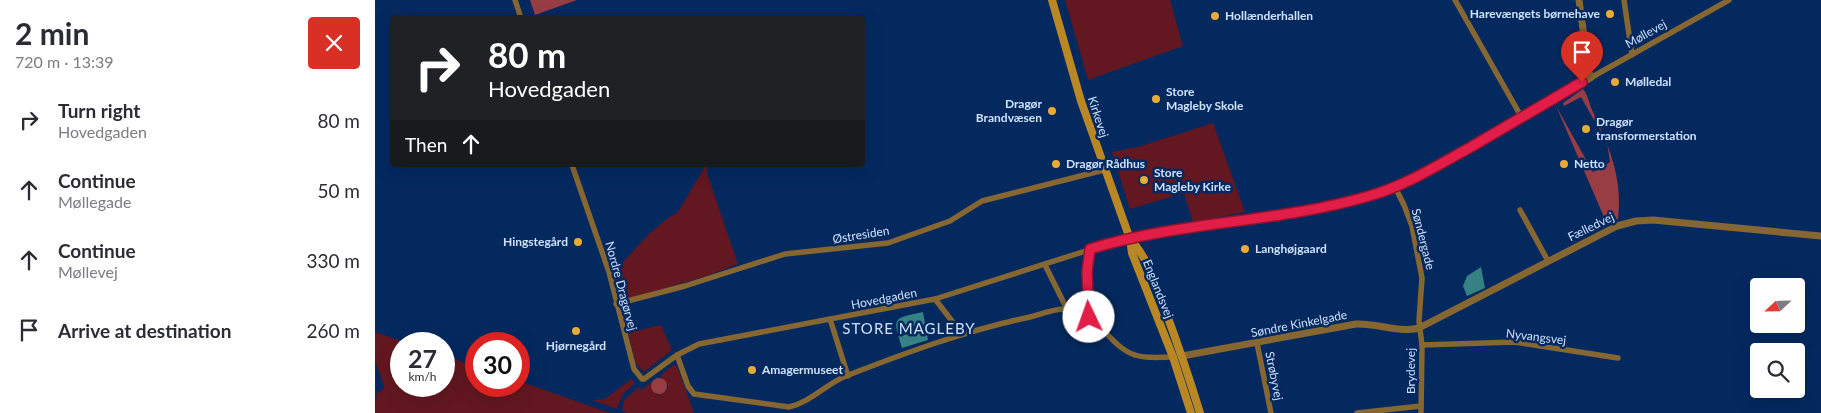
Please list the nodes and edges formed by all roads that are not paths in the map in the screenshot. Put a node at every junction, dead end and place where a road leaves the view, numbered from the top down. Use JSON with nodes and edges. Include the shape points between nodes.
{"nodes":[{"id":1,"x":515,"y":0,"type":"edge"},
{"id":2,"x":1052,"y":0,"type":"edge"},
{"id":3,"x":1455,"y":0,"type":"edge"},
{"id":4,"x":1579,"y":0,"type":"edge"},
{"id":5,"x":1624,"y":0,"type":"edge"},
{"id":6,"x":1729,"y":0,"type":"edge"},
{"id":7,"x":520,"y":15,"type":"edge"},
{"id":8,"x":1633,"y":55,"type":"junction"},
{"id":9,"x":1592,"y":77,"type":"junction"},
{"id":10,"x":1522,"y":118,"type":"junction"},
{"id":11,"x":574,"y":167,"type":"edge"},
{"id":12,"x":1104,"y":170,"type":"junction"},
{"id":13,"x":1395,"y":187,"type":"junction"},
{"id":14,"x":1520,"y":210,"type":"dead end"},
{"id":15,"x":1821,"y":236,"type":"edge"},
{"id":16,"x":1130,"y":238,"type":"junction"},
{"id":17,"x":1090,"y":249,"type":"junction"},
{"id":18,"x":1548,"y":262,"type":"junction"},
{"id":19,"x":1045,"y":265,"type":"junction"},
{"id":20,"x":935,"y":299,"type":"junction"},
{"id":21,"x":616,"y":304,"type":"junction"},
{"id":22,"x":1067,"y":308,"type":"junction"},
{"id":23,"x":1089,"y":317,"type":"junction"},
{"id":24,"x":830,"y":319,"type":"junction"},
{"id":25,"x":1419,"y":328,"type":"junction"},
{"id":26,"x":963,"y":334,"type":"junction"},
{"id":27,"x":1257,"y":343,"type":"junction"},
{"id":28,"x":1422,"y":345,"type":"junction"},
{"id":29,"x":677,"y":355,"type":"junction"},
{"id":30,"x":1182,"y":356,"type":"junction"},
{"id":31,"x":1173,"y":357,"type":"junction"},
{"id":32,"x":1618,"y":358,"type":"dead end"},
{"id":33,"x":848,"y":376,"type":"junction"},
{"id":34,"x":645,"y":379,"type":"joint"},
{"id":35,"x":1421,"y":406,"type":"junction"},
{"id":36,"x":1191,"y":413,"type":"edge"},
{"id":37,"x":1200,"y":413,"type":"edge"},
{"id":38,"x":1271,"y":413,"type":"edge"},
{"id":39,"x":1357,"y":413,"type":"edge"},
{"id":40,"x":1421,"y":413,"type":"edge"}],
"edges":[{"from":1,"to":7,"type":"street"},
{"from":2,"to":12,"type":"main road","name":"Kirkevej"},
{"from":3,"to":10,"type":"street"},
{"from":4,"to":9,"type":"street"},
{"from":5,"to":8,"type":"street"},
{"from":6,"to":8,"type":"street","name":"Møllevej"},
{"from":8,"to":9,"type":"street","name":"Møllevej"},
{"from":9,"to":10,"type":"street","name":"Møllevej"},
{"from":10,"to":13,"type":"street","name":"Møllevej"},
{"from":11,"to":21,"type":"street","name":"Nordre Dragørvej","via":[[604,255]]},
{"from":12,"to":16,"type":"main road","name":"Kirkevej"},
{"from":12,"to":21,"type":"street","name":"Østresiden","via":[[982,201],[951,221],[888,243],[785,254]]},
{"from":13,"to":16,"type":"street","name":"Møllevej","via":[[1337,204]]},
{"from":13,"to":25,"type":"street","name":"Søndergade","via":[[1412,226],[1421,267]]},
{"from":14,"to":18,"type":"street"},
{"from":15,"to":18,"type":"street","name":"Fælledvej","via":[[1636,221],[1617,226]]},
{"from":16,"to":17,"type":"street","name":"Hovedgaden"},
{"from":16,"to":30,"type":"main road","name":"Englandsvej","via":[[1146,259]]},
{"from":16,"to":31,"type":"main road","name":"Englandsvej","via":[[1132,252]]},
{"from":17,"to":19,"type":"street","name":"Hovedgaden"},
{"from":17,"to":23,"type":"street","via":[[1087,272]]},
{"from":18,"to":25,"type":"street","name":"Fælledvej"},
{"from":19,"to":20,"type":"street","name":"Hovedgaden"},
{"from":19,"to":22,"type":"street"},
{"from":20,"to":24,"type":"street","name":"Hovedgaden"},
{"from":20,"to":26,"type":"street"},
{"from":21,"to":34,"type":"street","name":"Nordre Dragørvej","via":[[634,370]]},
{"from":22,"to":23,"type":"street"},
{"from":22,"to":26,"type":"street"},
{"from":23,"to":31,"type":"street","via":[[1133,355]]},
{"from":24,"to":29,"type":"street","name":"Hovedgaden","via":[[699,344]]},
{"from":24,"to":33,"type":"street"},
{"from":25,"to":27,"type":"street","name":"Søndre Kinkelgade","via":[[1407,330],[1356,324]]},
{"from":25,"to":28,"type":"street","name":"Brydevej"},
{"from":26,"to":33,"type":"street"},
{"from":27,"to":30,"type":"street","name":"Søndre Kinkelgade"},
{"from":27,"to":38,"type":"street","name":"Strøbyvej"},
{"from":28,"to":32,"type":"street","name":"Nyvangsvej","via":[[1515,342]]},
{"from":28,"to":35,"type":"street","name":"Brydevej"},
{"from":29,"to":33,"type":"street","via":[[694,394],[778,406],[799,405]]},
{"from":29,"to":34,"type":"street","name":"Hovedgaden"},
{"from":30,"to":37,"type":"main road","name":"Englandsvej"},
{"from":31,"to":36,"type":"main road","name":"Englandsvej"},
{"from":35,"to":39,"type":"street"},
{"from":35,"to":40,"type":"street","name":"Brydevej"}]}
